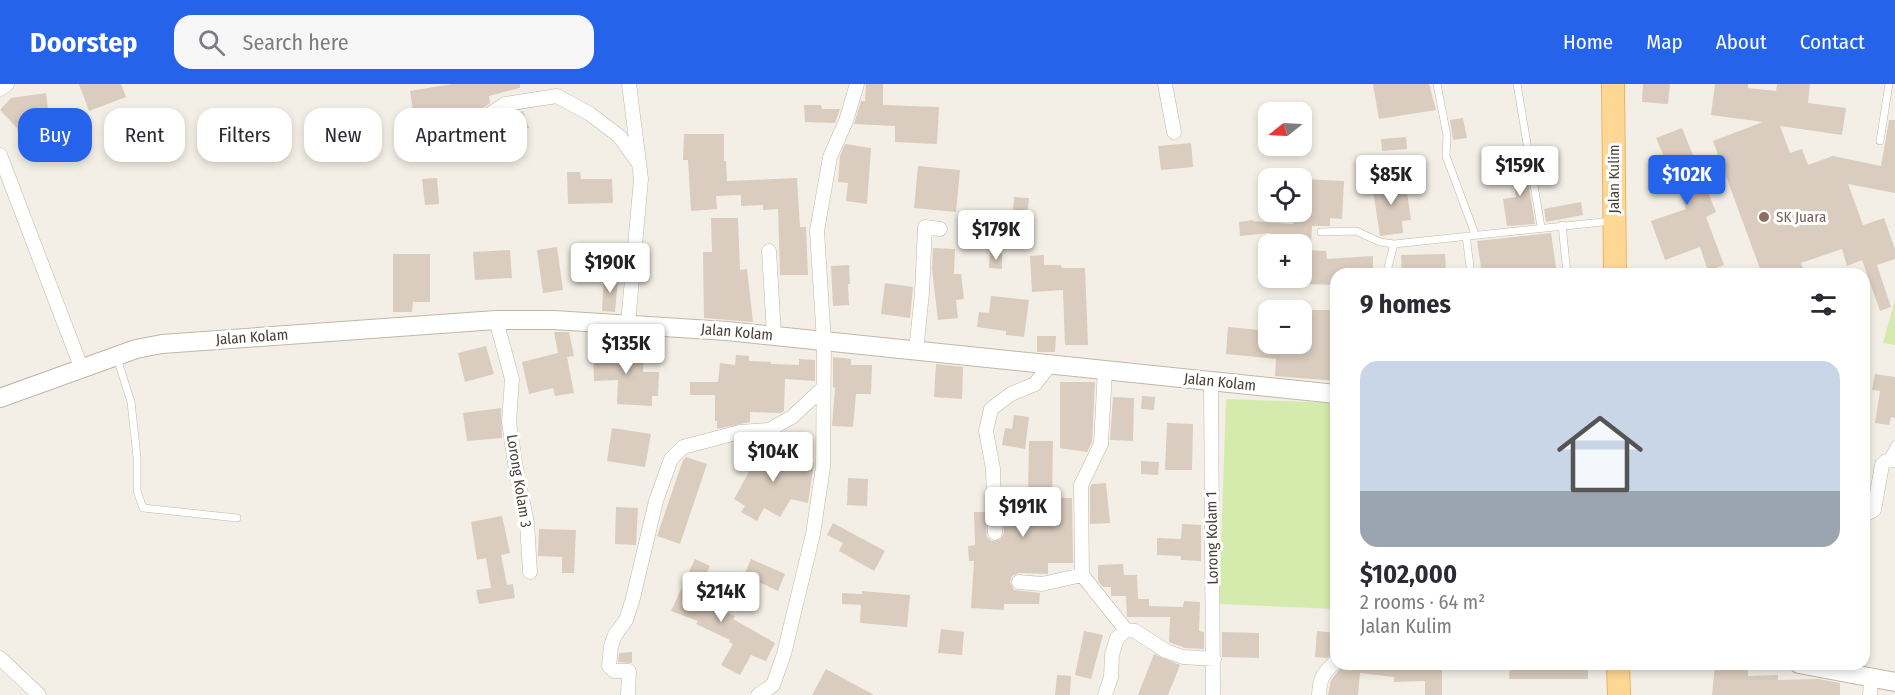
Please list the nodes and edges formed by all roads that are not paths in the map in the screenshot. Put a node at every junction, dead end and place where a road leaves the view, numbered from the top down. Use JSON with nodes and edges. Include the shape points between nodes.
{"nodes":[{"id":1,"x":7,"y":84,"type":"edge"},
{"id":2,"x":545,"y":84,"type":"edge"},
{"id":3,"x":629,"y":84,"type":"edge"},
{"id":4,"x":857,"y":84,"type":"edge"},
{"id":5,"x":1165,"y":84,"type":"edge"},
{"id":6,"x":1437,"y":84,"type":"edge"},
{"id":7,"x":1517,"y":84,"type":"edge"},
{"id":8,"x":1613,"y":84,"type":"edge"},
{"id":9,"x":1889,"y":84,"type":"edge"},
{"id":10,"x":0,"y":89,"type":"edge"},
{"id":11,"x":557,"y":96,"type":"junction"},
{"id":12,"x":499,"y":108,"type":"edge"},
{"id":13,"x":1174,"y":132,"type":"dead end"},
{"id":14,"x":1880,"y":141,"type":"dead end"},
{"id":15,"x":0,"y":155,"type":"edge"},
{"id":16,"x":640,"y":164,"type":"junction"},
{"id":17,"x":1614,"y":220,"type":"junction"},
{"id":18,"x":1562,"y":225,"type":"junction"},
{"id":19,"x":1541,"y":227,"type":"junction"},
{"id":20,"x":940,"y":229,"type":"dead end"},
{"id":21,"x":1321,"y":232,"type":"dead end"},
{"id":22,"x":1475,"y":234,"type":"junction"},
{"id":23,"x":1466,"y":236,"type":"junction"},
{"id":24,"x":1394,"y":244,"type":"junction"},
{"id":25,"x":769,"y":251,"type":"dead end"},
{"id":26,"x":1388,"y":268,"type":"edge"},
{"id":27,"x":1470,"y":268,"type":"edge"},
{"id":28,"x":1566,"y":268,"type":"edge"},
{"id":29,"x":1615,"y":268,"type":"edge"},
{"id":30,"x":496,"y":320,"type":"junction"},
{"id":31,"x":628,"y":323,"type":"junction"},
{"id":32,"x":774,"y":335,"type":"junction"},
{"id":33,"x":824,"y":342,"type":"junction"},
{"id":34,"x":916,"y":351,"type":"junction"},
{"id":35,"x":116,"y":356,"type":"junction"},
{"id":36,"x":1050,"y":365,"type":"junction"},
{"id":37,"x":81,"y":368,"type":"junction"},
{"id":38,"x":1106,"y":370,"type":"junction"},
{"id":39,"x":1211,"y":381,"type":"junction"},
{"id":40,"x":822,"y":389,"type":"junction"},
{"id":41,"x":1330,"y":393,"type":"edge"},
{"id":42,"x":0,"y":398,"type":"edge"},
{"id":43,"x":1895,"y":446,"type":"edge"},
{"id":44,"x":1891,"y":460,"type":"edge"},
{"id":45,"x":1870,"y":512,"type":"edge"},
{"id":46,"x":237,"y":518,"type":"dead end"},
{"id":47,"x":995,"y":532,"type":"dead end"},
{"id":48,"x":530,"y":572,"type":"dead end"},
{"id":49,"x":1082,"y":575,"type":"junction"},
{"id":50,"x":1019,"y":582,"type":"dead end"},
{"id":51,"x":1126,"y":630,"type":"junction"},
{"id":52,"x":0,"y":658,"type":"edge"},
{"id":53,"x":1214,"y":659,"type":"junction"},
{"id":54,"x":1330,"y":666,"type":"edge"},
{"id":55,"x":1618,"y":670,"type":"edge"},
{"id":56,"x":1818,"y":670,"type":"edge"},
{"id":57,"x":1895,"y":682,"type":"edge"},
{"id":58,"x":1870,"y":686,"type":"edge"},
{"id":59,"x":39,"y":695,"type":"edge"},
{"id":60,"x":628,"y":695,"type":"edge"},
{"id":61,"x":758,"y":695,"type":"edge"},
{"id":62,"x":1105,"y":695,"type":"edge"},
{"id":63,"x":1213,"y":695,"type":"edge"},
{"id":64,"x":1319,"y":695,"type":"edge"},
{"id":65,"x":1618,"y":695,"type":"edge"}],
"edges":[{"from":1,"to":10,"type":"street"},
{"from":2,"to":11,"type":"street"},
{"from":3,"to":16,"type":"street"},
{"from":4,"to":33,"type":"street","via":[[830,157],[818,231]]},
{"from":5,"to":13,"type":"street"},
{"from":6,"to":22,"type":"lane","via":[[1447,136],[1446,156]]},
{"from":7,"to":19,"type":"lane"},
{"from":8,"to":17,"type":"main road","name":"Jalan Kulim"},
{"from":9,"to":14,"type":"lane"},
{"from":11,"to":12,"type":"street"},
{"from":11,"to":16,"type":"street","via":[[590,114],[618,136]]},
{"from":15,"to":37,"type":"street"},
{"from":16,"to":31,"type":"street"},
{"from":17,"to":18,"type":"lane"},
{"from":17,"to":29,"type":"main road","name":"Jalan Kulim"},
{"from":18,"to":19,"type":"lane"},
{"from":18,"to":28,"type":"lane"},
{"from":19,"to":22,"type":"lane"},
{"from":20,"to":34,"type":"street","via":[[925,227]]},
{"from":21,"to":24,"type":"lane","via":[[1356,231]]},
{"from":22,"to":23,"type":"lane"},
{"from":23,"to":24,"type":"lane"},
{"from":23,"to":27,"type":"lane"},
{"from":24,"to":26,"type":"lane"},
{"from":25,"to":32,"type":"street"},
{"from":30,"to":31,"type":"street","name":"Jalan Kolam"},
{"from":30,"to":35,"type":"street","name":"Jalan Kolam","via":[[162,344]]},
{"from":30,"to":48,"type":"street","name":"Lorong Kolam 3","via":[[512,379],[509,422],[527,523]]},
{"from":31,"to":32,"type":"street","name":"Jalan Kolam"},
{"from":32,"to":33,"type":"street","name":"Jalan Kolam"},
{"from":33,"to":34,"type":"street","name":"Jalan Kolam"},
{"from":33,"to":40,"type":"street"},
{"from":34,"to":36,"type":"street","name":"Jalan Kolam"},
{"from":35,"to":37,"type":"street","name":"Jalan Kolam"},
{"from":35,"to":46,"type":"lane","via":[[131,402],[137,491],[143,508]]},
{"from":36,"to":38,"type":"street","name":"Jalan Kolam"},
{"from":36,"to":47,"type":"street","via":[[1035,384],[1011,394],[991,410],[986,431],[993,470]]},
{"from":37,"to":42,"type":"street","name":"Jalan Kolam"},
{"from":38,"to":39,"type":"street","name":"Jalan Kolam"},
{"from":38,"to":49,"type":"street","via":[[1101,444],[1081,485]]},
{"from":39,"to":41,"type":"street","name":"Jalan Kolam"},
{"from":39,"to":53,"type":"street","name":"Lorong Kolam 1"},
{"from":40,"to":60,"type":"street","via":[[792,417],[769,430],[740,432],[683,447],[671,459],[656,501],[626,620],[611,645],[609,666],[614,671],[629,671]]},
{"from":40,"to":61,"type":"street","via":[[823,467],[813,534],[784,654],[773,685]]},
{"from":43,"to":44,"type":"lane"},
{"from":44,"to":45,"type":"street","via":[[1882,465],[1874,510]]},
{"from":49,"to":50,"type":"street","via":[[1042,584]]},
{"from":49,"to":51,"type":"street"},
{"from":51,"to":53,"type":"street","via":[[1183,657]]},
{"from":51,"to":62,"type":"street","via":[[1117,638]]},
{"from":52,"to":59,"type":"street"},
{"from":53,"to":63,"type":"street","name":"Lorong Kolam 1"},
{"from":54,"to":64,"type":"street","via":[[1320,679]]},
{"from":55,"to":65,"type":"main road"},
{"from":56,"to":58,"type":"street"},
{"from":57,"to":58,"type":"street"}]}
